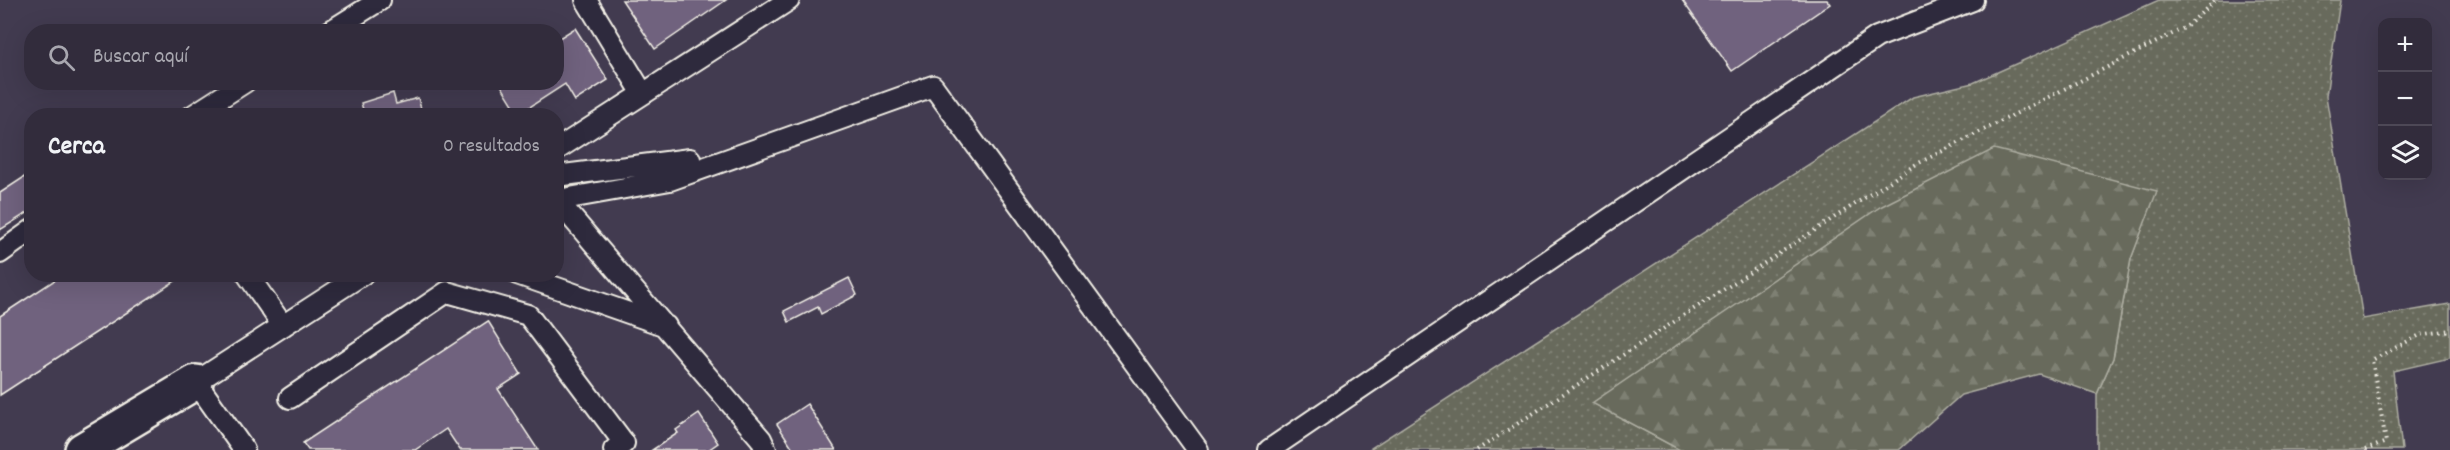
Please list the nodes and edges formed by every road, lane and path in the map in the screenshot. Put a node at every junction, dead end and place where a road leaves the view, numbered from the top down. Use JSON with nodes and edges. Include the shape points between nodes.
{"nodes":[{"id":1,"x":380,"y":0,"type":"edge"},
{"id":2,"x":586,"y":0,"type":"edge"},
{"id":3,"x":789,"y":0,"type":"edge"},
{"id":4,"x":1973,"y":0,"type":"edge"},
{"id":5,"x":2216,"y":0,"type":"edge"},
{"id":6,"x":342,"y":24,"type":"edge"},
{"id":7,"x":233,"y":90,"type":"edge"},
{"id":8,"x":643,"y":94,"type":"junction"},
{"id":9,"x":204,"y":108,"type":"edge"},
{"id":10,"x":564,"y":145,"type":"edge"},
{"id":11,"x":690,"y":159,"type":"dead end"},
{"id":12,"x":564,"y":175,"type":"edge"},
{"id":13,"x":564,"y":198,"type":"edge"},
{"id":14,"x":564,"y":207,"type":"edge"},
{"id":15,"x":24,"y":236,"type":"edge"},
{"id":16,"x":0,"y":253,"type":"edge"},
{"id":17,"x":253,"y":282,"type":"edge"},
{"id":18,"x":351,"y":282,"type":"edge"},
{"id":19,"x":540,"y":282,"type":"edge"},
{"id":20,"x":283,"y":326,"type":"junction"},
{"id":21,"x":666,"y":326,"type":"junction"},
{"id":22,"x":2450,"y":330,"type":"edge"},
{"id":23,"x":196,"y":382,"type":"junction"},
{"id":24,"x":290,"y":398,"type":"dead end"},
{"id":25,"x":88,"y":448,"type":"edge"},
{"id":26,"x":244,"y":450,"type":"edge"},
{"id":27,"x":614,"y":450,"type":"edge"},
{"id":28,"x":766,"y":450,"type":"edge"},
{"id":29,"x":1198,"y":450,"type":"edge"},
{"id":30,"x":1269,"y":450,"type":"edge"},
{"id":31,"x":1477,"y":450,"type":"edge"},
{"id":32,"x":2365,"y":450,"type":"edge"}],
"edges":[{"from":1,"to":6,"type":"lane"},
{"from":2,"to":8,"type":"lane"},
{"from":3,"to":8,"type":"lane"},
{"from":4,"to":30,"type":"lane","via":[[1877,38]]},
{"from":5,"to":31,"type":"path","via":[[2186,27],[1915,165]]},
{"from":7,"to":9,"type":"lane"},
{"from":8,"to":10,"type":"lane"},
{"from":11,"to":12,"type":"lane"},
{"from":13,"to":29,"type":"lane","via":[[670,180],[933,86]]},
{"from":14,"to":21,"type":"lane"},
{"from":15,"to":16,"type":"lane"},
{"from":17,"to":20,"type":"lane"},
{"from":18,"to":20,"type":"lane"},
{"from":19,"to":21,"type":"lane"},
{"from":20,"to":23,"type":"lane"},
{"from":21,"to":28,"type":"lane","via":[[761,439]]},
{"from":22,"to":32,"type":"path","via":[[2420,335],[2372,360],[2386,442]]},
{"from":23,"to":25,"type":"street"},
{"from":23,"to":26,"type":"lane"},
{"from":24,"to":27,"type":"lane","via":[[447,292],[528,315],[624,443]]}]}
